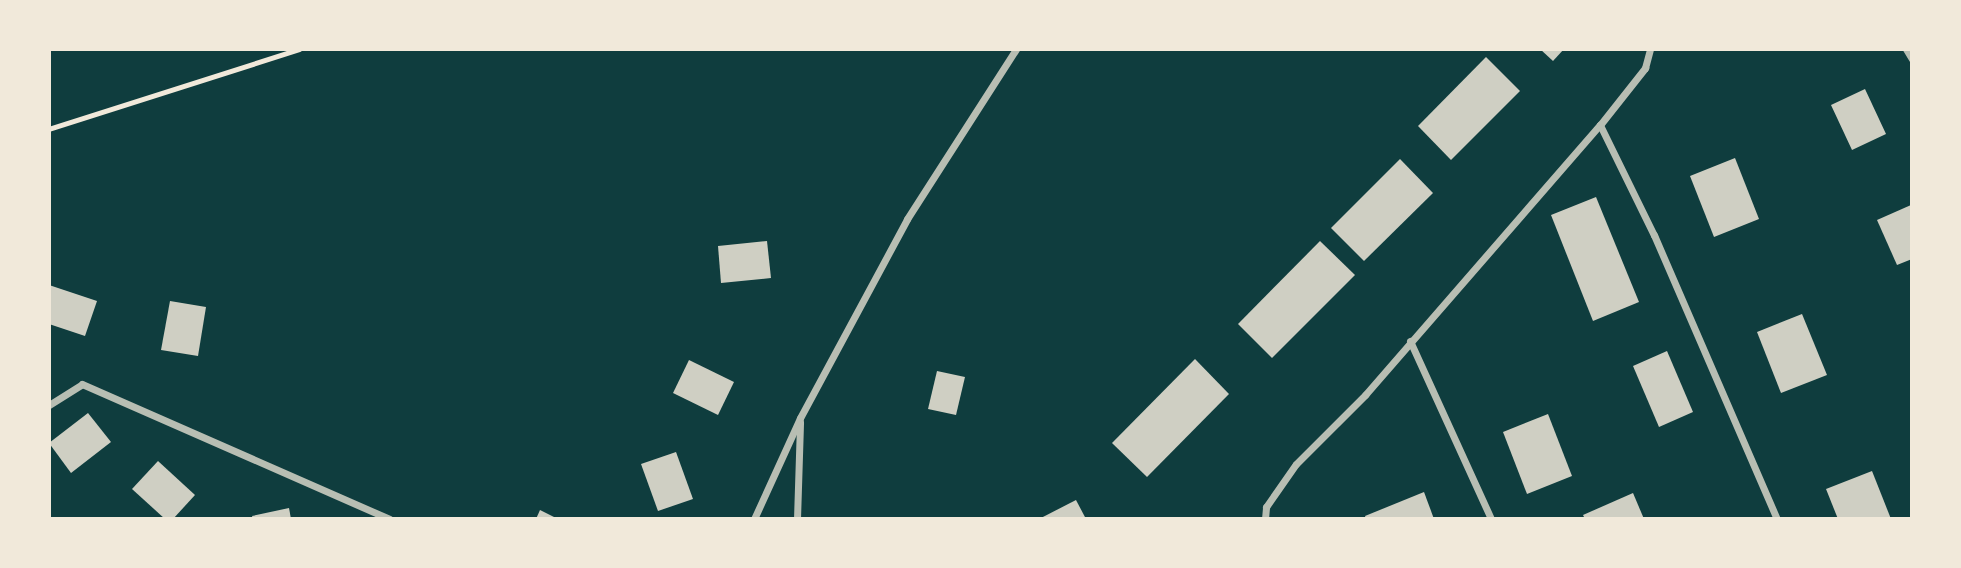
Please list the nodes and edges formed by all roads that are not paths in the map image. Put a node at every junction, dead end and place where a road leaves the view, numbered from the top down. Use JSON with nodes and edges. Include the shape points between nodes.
{"nodes":[{"id":1,"x":1016,"y":49,"type":"edge"},
{"id":2,"x":1650,"y":49,"type":"edge"},
{"id":3,"x":1906,"y":49,"type":"edge"},
{"id":4,"x":1912,"y":59,"type":"edge"},
{"id":5,"x":1600,"y":125,"type":"junction"},
{"id":6,"x":1410,"y":341,"type":"junction"},
{"id":7,"x":49,"y":405,"type":"edge"},
{"id":8,"x":800,"y":418,"type":"junction"},
{"id":9,"x":390,"y":519,"type":"edge"},
{"id":10,"x":754,"y":519,"type":"edge"},
{"id":11,"x":797,"y":519,"type":"edge"},
{"id":12,"x":1265,"y":519,"type":"edge"},
{"id":13,"x":1490,"y":519,"type":"edge"},
{"id":14,"x":1777,"y":519,"type":"edge"}],
"edges":[{"from":1,"to":8,"type":"street","via":[[907,219]]},
{"from":2,"to":5,"type":"street","via":[[1645,68]]},
{"from":3,"to":4,"type":"street"},
{"from":5,"to":6,"type":"street"},
{"from":5,"to":14,"type":"street","via":[[1659,247]]},
{"from":6,"to":12,"type":"street","via":[[1365,395],[1296,464],[1266,507]]},
{"from":6,"to":13,"type":"street"},
{"from":7,"to":9,"type":"street","via":[[82,384]]},
{"from":8,"to":10,"type":"street"},
{"from":8,"to":11,"type":"street"}]}
